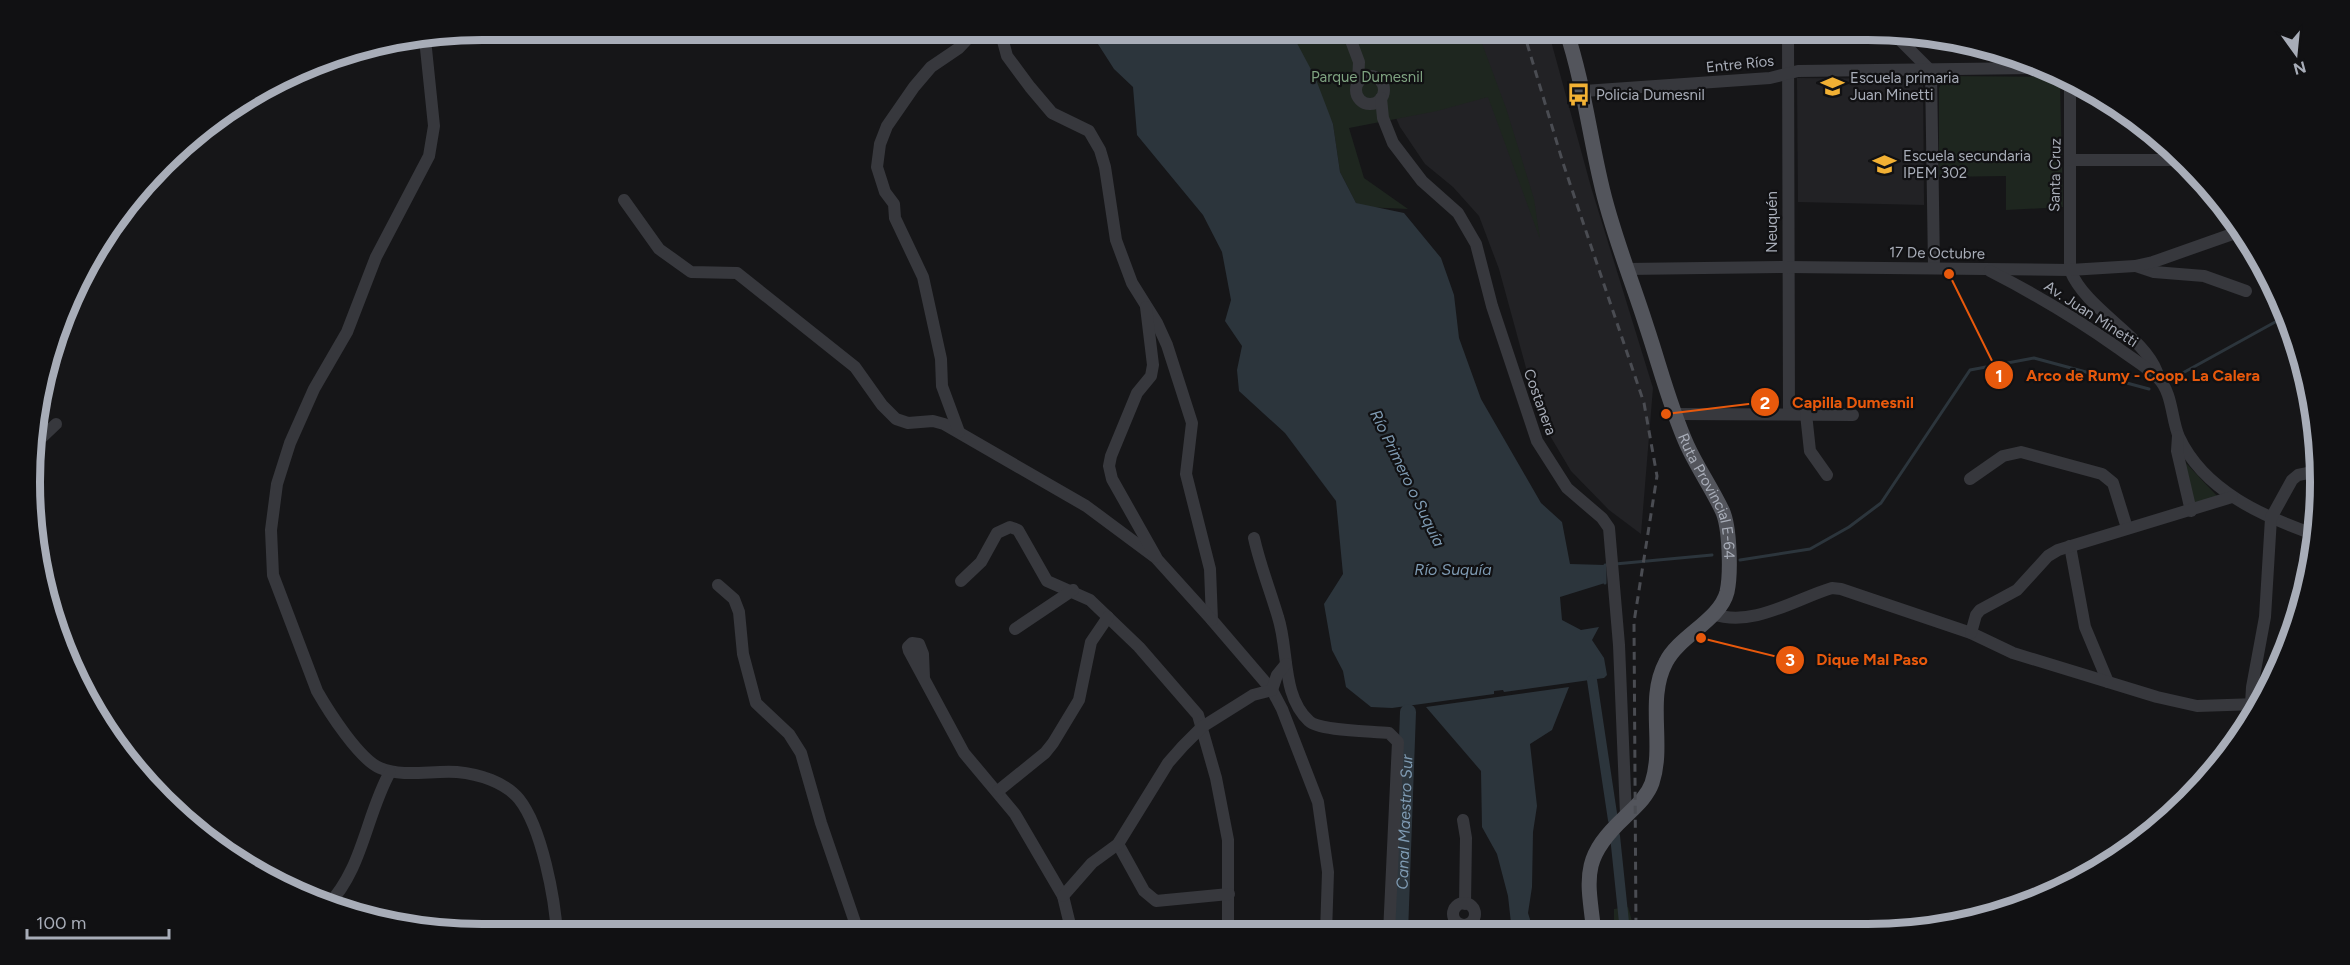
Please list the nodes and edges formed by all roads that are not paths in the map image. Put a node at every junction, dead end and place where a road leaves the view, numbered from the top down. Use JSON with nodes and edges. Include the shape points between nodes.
{"nodes":[{"id":1,"x":966,"y":40,"type":"edge"},
{"id":2,"x":1003,"y":40,"type":"edge"},
{"id":3,"x":1351,"y":40,"type":"edge"},
{"id":4,"x":1569,"y":40,"type":"edge"},
{"id":5,"x":1788,"y":40,"type":"edge"},
{"id":6,"x":1902,"y":42,"type":"edge"},
{"id":7,"x":426,"y":44,"type":"edge"},
{"id":8,"x":1359,"y":62,"type":"junction"},
{"id":9,"x":2022,"y":69,"type":"edge"},
{"id":10,"x":1931,"y":71,"type":"junction"},
{"id":11,"x":1788,"y":72,"type":"junction"},
{"id":12,"x":1372,"y":76,"type":"junction"},
{"id":13,"x":1358,"y":82,"type":"junction"},
{"id":14,"x":2070,"y":90,"type":"edge"},
{"id":15,"x":1584,"y":91,"type":"junction"},
{"id":16,"x":1381,"y":98,"type":"junction"},
{"id":17,"x":1368,"y":104,"type":"junction"},
{"id":18,"x":1383,"y":118,"type":"junction"},
{"id":19,"x":2070,"y":160,"type":"junction"},
{"id":20,"x":2170,"y":160,"type":"edge"},
{"id":21,"x":624,"y":200,"type":"dead end"},
{"id":22,"x":2233,"y":234,"type":"edge"},
{"id":23,"x":2135,"y":266,"type":"junction"},
{"id":24,"x":1787,"y":267,"type":"junction"},
{"id":25,"x":1934,"y":267,"type":"junction"},
{"id":26,"x":1627,"y":269,"type":"junction"},
{"id":27,"x":1986,"y":269,"type":"junction"},
{"id":28,"x":2070,"y":270,"type":"junction"},
{"id":29,"x":2246,"y":291,"type":"dead end"},
{"id":30,"x":1146,"y":307,"type":"junction"},
{"id":31,"x":2160,"y":380,"type":"junction"},
{"id":32,"x":1675,"y":414,"type":"junction"},
{"id":33,"x":1789,"y":414,"type":"junction"},
{"id":34,"x":1806,"y":414,"type":"junction"},
{"id":35,"x":1853,"y":415,"type":"dead end"},
{"id":36,"x":56,"y":424,"type":"dead end"},
{"id":37,"x":959,"y":432,"type":"junction"},
{"id":38,"x":2178,"y":435,"type":"junction"},
{"id":39,"x":43,"y":437,"type":"edge"},
{"id":40,"x":2310,"y":473,"type":"edge"},
{"id":41,"x":1827,"y":475,"type":"dead end"},
{"id":42,"x":1970,"y":478,"type":"dead end"},
{"id":43,"x":2232,"y":497,"type":"junction"},
{"id":44,"x":2191,"y":511,"type":"junction"},
{"id":45,"x":2271,"y":518,"type":"junction"},
{"id":46,"x":2127,"y":528,"type":"junction"},
{"id":47,"x":2307,"y":532,"type":"edge"},
{"id":48,"x":1254,"y":538,"type":"dead end"},
{"id":49,"x":2070,"y":546,"type":"junction"},
{"id":50,"x":1156,"y":558,"type":"junction"},
{"id":51,"x":961,"y":581,"type":"dead end"},
{"id":52,"x":718,"y":585,"type":"dead end"},
{"id":53,"x":1073,"y":590,"type":"junction"},
{"id":54,"x":1713,"y":614,"type":"junction"},
{"id":55,"x":1108,"y":617,"type":"junction"},
{"id":56,"x":1212,"y":620,"type":"junction"},
{"id":57,"x":1015,"y":629,"type":"dead end"},
{"id":58,"x":1971,"y":633,"type":"junction"},
{"id":59,"x":1286,"y":664,"type":"junction"},
{"id":60,"x":924,"y":678,"type":"dead end"},
{"id":61,"x":2108,"y":681,"type":"junction"},
{"id":62,"x":1272,"y":690,"type":"junction"},
{"id":63,"x":2255,"y":695,"type":"edge"},
{"id":64,"x":2250,"y":703,"type":"edge"},
{"id":65,"x":1202,"y":727,"type":"junction"},
{"id":66,"x":390,"y":772,"type":"junction"},
{"id":67,"x":998,"y":791,"type":"junction"},
{"id":68,"x":1626,"y":816,"type":"junction"},
{"id":69,"x":1463,"y":820,"type":"dead end"},
{"id":70,"x":1118,"y":844,"type":"junction"},
{"id":71,"x":1228,"y":894,"type":"junction"},
{"id":72,"x":1063,"y":896,"type":"junction"},
{"id":73,"x":333,"y":898,"type":"edge"},
{"id":74,"x":556,"y":924,"type":"edge"},
{"id":75,"x":856,"y":924,"type":"edge"},
{"id":76,"x":1069,"y":924,"type":"edge"},
{"id":77,"x":1228,"y":924,"type":"edge"},
{"id":78,"x":1326,"y":924,"type":"edge"},
{"id":79,"x":1389,"y":924,"type":"edge"},
{"id":80,"x":1458,"y":924,"type":"edge"},
{"id":81,"x":1593,"y":924,"type":"edge"}],
"edges":[{"from":1,"to":37,"type":"street","via":[[931,67],[914,87],[887,126],[877,167],[923,277],[941,359],[942,386]]},
{"from":2,"to":30,"type":"street","via":[[1007,56],[1047,107],[1059,117],[1082,125],[1094,138],[1105,167],[1116,240]]},
{"from":3,"to":8,"type":"street","name":"Costanera"},
{"from":4,"to":15,"type":"main road","name":"Ruta Provincial E-64"},
{"from":5,"to":11,"type":"street","name":"Neuquén"},
{"from":6,"to":10,"type":"street"},
{"from":7,"to":66,"type":"street","via":[[434,126],[429,156],[376,257],[347,332],[314,389],[290,443],[282,464],[271,530],[273,575],[317,691],[370,761]]},
{"from":8,"to":12,"type":"street","name":"Costanera"},
{"from":8,"to":13,"type":"street","name":"Costanera"},
{"from":9,"to":10,"type":"street","name":"Entre Ríos"},
{"from":10,"to":11,"type":"street","name":"Entre Ríos"},
{"from":10,"to":25,"type":"street"},
{"from":11,"to":15,"type":"street","name":"Entre Ríos","via":[[1770,78]]},
{"from":11,"to":24,"type":"street","name":"Neuquén"},
{"from":12,"to":13,"type":"street"},
{"from":12,"to":16,"type":"street","name":"Costanera","via":[[1382,82]]},
{"from":13,"to":17,"type":"street","name":"Costanera","via":[[1358,98]]},
{"from":14,"to":19,"type":"street","name":"Santa Cruz"},
{"from":15,"to":26,"type":"main road","name":"Ruta Provincial E-64","via":[[1601,183]]},
{"from":16,"to":17,"type":"street"},
{"from":16,"to":18,"type":"street","name":"Costanera"},
{"from":17,"to":18,"type":"street","name":"Costanera"},
{"from":18,"to":68,"type":"street","name":"Costanera","via":[[1393,143],[1409,166],[1464,222],[1479,253],[1494,312],[1537,441],[1573,495],[1606,524],[1611,539],[1619,645]]},
{"from":19,"to":20,"type":"street"},
{"from":19,"to":28,"type":"street","name":"Santa Cruz"},
{"from":21,"to":37,"type":"street","via":[[659,249],[691,272],[737,273],[855,367],[896,419],[908,423],[933,421]]},
{"from":22,"to":23,"type":"street","name":"17 De Octubre"},
{"from":23,"to":28,"type":"street","name":"17 De Octubre"},
{"from":23,"to":29,"type":"street","via":[[2154,272],[2204,276]]},
{"from":24,"to":25,"type":"street","name":"17 De Octubre"},
{"from":24,"to":26,"type":"street","name":"17 De Octubre"},
{"from":24,"to":33,"type":"street","name":"Neuquén"},
{"from":25,"to":27,"type":"street","name":"17 De Octubre"},
{"from":26,"to":32,"type":"main road","name":"Ruta Provincial E-64"},
{"from":27,"to":28,"type":"street","name":"17 De Octubre"},
{"from":27,"to":31,"type":"street","name":"Av. Juan Minetti","via":[[2064,311]]},
{"from":28,"to":31,"type":"street","via":[[2077,284],[2149,360]]},
{"from":30,"to":50,"type":"street","via":[[1151,376],[1137,393],[1109,466],[1112,479]]},
{"from":30,"to":56,"type":"street","via":[[1167,345],[1192,423],[1186,474],[1210,569]]},
{"from":31,"to":38,"type":"street"},
{"from":32,"to":33,"type":"street"},
{"from":32,"to":54,"type":"main road","name":"Ruta Provincial E-64","via":[[1696,466],[1722,510],[1728,585],[1724,600]]},
{"from":33,"to":34,"type":"street"},
{"from":34,"to":35,"type":"street"},
{"from":34,"to":41,"type":"street","via":[[1810,451]]},
{"from":36,"to":39,"type":"street"},
{"from":37,"to":50,"type":"street","via":[[1086,506]]},
{"from":38,"to":43,"type":"street","via":[[2201,468]]},
{"from":38,"to":44,"type":"street","via":[[2177,451]]},
{"from":40,"to":45,"type":"street","via":[[2292,480]]},
{"from":42,"to":46,"type":"street","via":[[2003,456],[2021,452],[2102,474],[2114,483]]},
{"from":43,"to":44,"type":"street"},
{"from":43,"to":45,"type":"street"},
{"from":44,"to":46,"type":"street"},
{"from":45,"to":47,"type":"street"},
{"from":45,"to":63,"type":"street"},
{"from":46,"to":49,"type":"street"},
{"from":48,"to":59,"type":"street","via":[[1279,618]]},
{"from":49,"to":58,"type":"street","via":[[2048,556],[2017,590],[1980,610]]},
{"from":49,"to":61,"type":"street","via":[[2085,627]]},
{"from":50,"to":56,"type":"street"},
{"from":51,"to":53,"type":"street","via":[[981,562],[998,533],[1010,527],[1018,530],[1047,581]]},
{"from":52,"to":75,"type":"street","via":[[734,599],[739,612],[743,654],[756,704],[789,734],[801,753]]},
{"from":53,"to":55,"type":"street"},
{"from":53,"to":57,"type":"street"},
{"from":54,"to":58,"type":"street","via":[[1738,618],[1778,609],[1832,588]]},
{"from":54,"to":68,"type":"main road","name":"Ruta Provincial E-64","via":[[1676,648],[1663,668],[1657,696],[1653,780],[1645,797]]},
{"from":55,"to":65,"type":"street","via":[[1165,675],[1198,716]]},
{"from":55,"to":67,"type":"street","via":[[1091,642],[1079,700],[1053,743]]},
{"from":56,"to":62,"type":"street"},
{"from":58,"to":61,"type":"street","via":[[2013,653]]},
{"from":59,"to":62,"type":"street"},
{"from":59,"to":79,"type":"street","via":[[1292,695],[1308,720],[1323,728],[1389,734],[1398,742]]},
{"from":60,"to":67,"type":"street","via":[[964,753]]},
{"from":61,"to":64,"type":"street","via":[[2198,706]]},
{"from":62,"to":65,"type":"street","via":[[1253,695]]},
{"from":62,"to":78,"type":"street","via":[[1318,802],[1328,872]]},
{"from":65,"to":70,"type":"street","via":[[1168,764]]},
{"from":65,"to":71,"type":"street","via":[[1228,840]]},
{"from":66,"to":73,"type":"street","via":[[347,880]]},
{"from":66,"to":74,"type":"street","via":[[461,773],[498,783],[518,799],[532,825],[551,884]]},
{"from":67,"to":72,"type":"street"},
{"from":68,"to":81,"type":"main road","name":"Ruta Provincial E-64","via":[[1603,839],[1591,862]]},
{"from":69,"to":80,"type":"street","via":[[1465,904],[1454,911]]},
{"from":70,"to":71,"type":"street","via":[[1144,891],[1156,901]]},
{"from":70,"to":72,"type":"street","via":[[1092,863]]},
{"from":71,"to":77,"type":"street"},
{"from":72,"to":76,"type":"street"}]}
